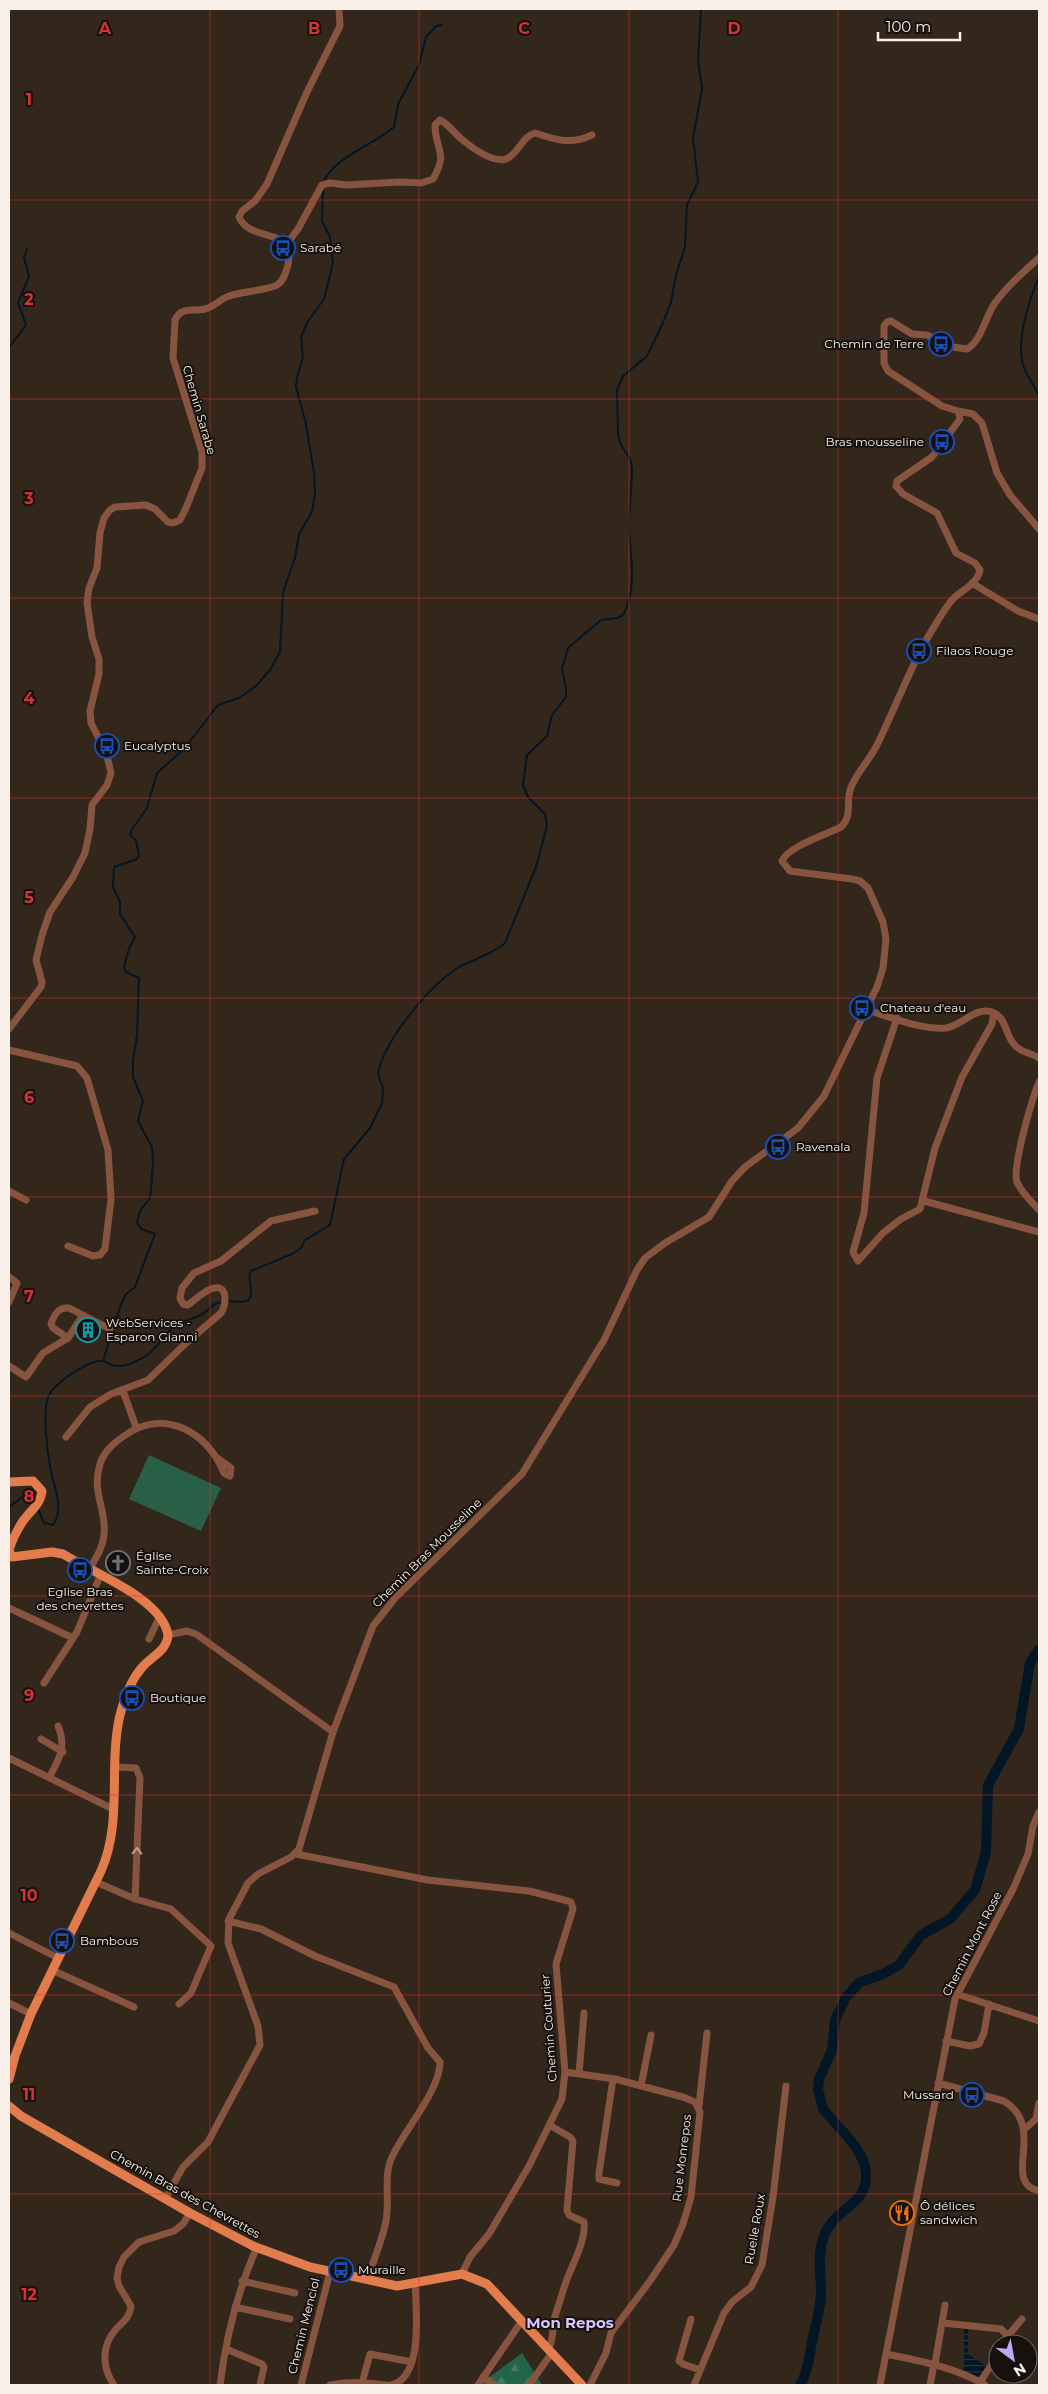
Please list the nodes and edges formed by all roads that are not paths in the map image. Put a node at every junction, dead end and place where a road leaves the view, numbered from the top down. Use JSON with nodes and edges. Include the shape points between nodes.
{"nodes":[{"id":1,"x":339,"y":9,"type":"edge"},
{"id":2,"x":592,"y":135,"type":"dead end"},
{"id":3,"x":286,"y":245,"type":"junction"},
{"id":4,"x":1039,"y":258,"type":"edge"},
{"id":5,"x":958,"y":411,"type":"junction"},
{"id":6,"x":1039,"y":529,"type":"edge"},
{"id":7,"x":972,"y":584,"type":"junction"},
{"id":8,"x":1039,"y":619,"type":"edge"},
{"id":9,"x":866,"y":1010,"type":"junction"},
{"id":10,"x":994,"y":1013,"type":"junction"},
{"id":11,"x":897,"y":1018,"type":"junction"},
{"id":12,"x":9,"y":1029,"type":"edge"},
{"id":13,"x":9,"y":1050,"type":"edge"},
{"id":14,"x":1039,"y":1058,"type":"edge"},
{"id":15,"x":1039,"y":1082,"type":"edge"},
{"id":16,"x":9,"y":1191,"type":"edge"},
{"id":17,"x":26,"y":1200,"type":"dead end"},
{"id":18,"x":924,"y":1201,"type":"junction"},
{"id":19,"x":1039,"y":1210,"type":"edge"},
{"id":20,"x":315,"y":1212,"type":"dead end"},
{"id":21,"x":1039,"y":1232,"type":"edge"},
{"id":22,"x":68,"y":1246,"type":"dead end"},
{"id":23,"x":9,"y":1277,"type":"edge"},
{"id":24,"x":9,"y":1302,"type":"edge"},
{"id":25,"x":83,"y":1316,"type":"junction"},
{"id":26,"x":110,"y":1329,"type":"dead end"},
{"id":27,"x":68,"y":1338,"type":"junction"},
{"id":28,"x":9,"y":1366,"type":"edge"},
{"id":29,"x":123,"y":1390,"type":"junction"},
{"id":30,"x":136,"y":1427,"type":"junction"},
{"id":31,"x":66,"y":1437,"type":"dead end"},
{"id":32,"x":219,"y":1459,"type":"dead end"},
{"id":33,"x":9,"y":1482,"type":"edge"},
{"id":34,"x":9,"y":1551,"type":"edge"},
{"id":35,"x":89,"y":1570,"type":"junction"},
{"id":36,"x":100,"y":1576,"type":"junction"},
{"id":37,"x":9,"y":1608,"type":"edge"},
{"id":38,"x":160,"y":1616,"type":"junction"},
{"id":39,"x":168,"y":1635,"type":"junction"},
{"id":40,"x":73,"y":1638,"type":"junction"},
{"id":41,"x":149,"y":1639,"type":"dead end"},
{"id":42,"x":44,"y":1682,"type":"dead end"},
{"id":43,"x":58,"y":1726,"type":"dead end"},
{"id":44,"x":333,"y":1732,"type":"junction"},
{"id":45,"x":40,"y":1739,"type":"dead end"},
{"id":46,"x":63,"y":1752,"type":"junction"},
{"id":47,"x":9,"y":1758,"type":"edge"},
{"id":48,"x":116,"y":1767,"type":"junction"},
{"id":49,"x":49,"y":1778,"type":"junction"},
{"id":50,"x":113,"y":1809,"type":"junction"},
{"id":51,"x":1039,"y":1812,"type":"edge"},
{"id":52,"x":296,"y":1854,"type":"junction"},
{"id":53,"x":96,"y":1882,"type":"junction"},
{"id":54,"x":135,"y":1899,"type":"junction"},
{"id":55,"x":228,"y":1921,"type":"junction"},
{"id":56,"x":9,"y":1932,"type":"edge"},
{"id":57,"x":58,"y":1958,"type":"junction"},
{"id":58,"x":52,"y":1970,"type":"junction"},
{"id":59,"x":957,"y":1994,"type":"junction"},
{"id":60,"x":9,"y":2003,"type":"edge"},
{"id":61,"x":179,"y":2004,"type":"dead end"},
{"id":62,"x":989,"y":2004,"type":"junction"},
{"id":63,"x":134,"y":2007,"type":"dead end"},
{"id":64,"x":584,"y":2013,"type":"dead end"},
{"id":65,"x":31,"y":2014,"type":"junction"},
{"id":66,"x":1039,"y":2021,"type":"edge"},
{"id":67,"x":707,"y":2033,"type":"dead end"},
{"id":68,"x":651,"y":2035,"type":"dead end"},
{"id":69,"x":946,"y":2041,"type":"junction"},
{"id":70,"x":565,"y":2072,"type":"junction"},
{"id":71,"x":579,"y":2074,"type":"junction"},
{"id":72,"x":9,"y":2079,"type":"edge"},
{"id":73,"x":613,"y":2079,"type":"junction"},
{"id":74,"x":938,"y":2083,"type":"junction"},
{"id":75,"x":641,"y":2086,"type":"junction"},
{"id":76,"x":786,"y":2086,"type":"dead end"},
{"id":77,"x":1039,"y":2103,"type":"edge"},
{"id":78,"x":9,"y":2106,"type":"edge"},
{"id":79,"x":699,"y":2106,"type":"junction"},
{"id":80,"x":551,"y":2126,"type":"junction"},
{"id":81,"x":1026,"y":2128,"type":"junction"},
{"id":82,"x":616,"y":2183,"type":"dead end"},
{"id":83,"x":1039,"y":2191,"type":"edge"},
{"id":84,"x":165,"y":2199,"type":"junction"},
{"id":85,"x":190,"y":2213,"type":"junction"},
{"id":86,"x":257,"y":2247,"type":"junction"},
{"id":87,"x":330,"y":2272,"type":"junction"},
{"id":88,"x":462,"y":2274,"type":"junction"},
{"id":89,"x":367,"y":2279,"type":"junction"},
{"id":90,"x":242,"y":2281,"type":"junction"},
{"id":91,"x":415,"y":2283,"type":"junction"},
{"id":92,"x":295,"y":2294,"type":"dead end"},
{"id":93,"x":945,"y":2305,"type":"dead end"},
{"id":94,"x":235,"y":2307,"type":"junction"},
{"id":95,"x":290,"y":2319,"type":"dead end"},
{"id":96,"x":691,"y":2319,"type":"dead end"},
{"id":97,"x":1022,"y":2319,"type":"dead end"},
{"id":98,"x":521,"y":2322,"type":"junction"},
{"id":99,"x":943,"y":2323,"type":"junction"},
{"id":100,"x":1003,"y":2334,"type":"edge"},
{"id":101,"x":1011,"y":2334,"type":"edge"},
{"id":102,"x":226,"y":2349,"type":"junction"},
{"id":103,"x":550,"y":2352,"type":"junction"},
{"id":104,"x":886,"y":2354,"type":"junction"},
{"id":105,"x":412,"y":2362,"type":"junction"},
{"id":106,"x":934,"y":2364,"type":"junction"},
{"id":107,"x":700,"y":2370,"type":"junction"},
{"id":108,"x":483,"y":2376,"type":"junction"},
{"id":109,"x":362,"y":2382,"type":"junction"},
{"id":110,"x":983,"y":2384,"type":"edge"},
{"id":111,"x":114,"y":2385,"type":"edge"},
{"id":112,"x":220,"y":2385,"type":"edge"},
{"id":113,"x":260,"y":2385,"type":"edge"},
{"id":114,"x":301,"y":2385,"type":"edge"},
{"id":115,"x":330,"y":2385,"type":"edge"},
{"id":116,"x":478,"y":2385,"type":"edge"},
{"id":117,"x":495,"y":2385,"type":"edge"},
{"id":118,"x":529,"y":2385,"type":"edge"},
{"id":119,"x":582,"y":2385,"type":"edge"},
{"id":120,"x":590,"y":2385,"type":"edge"},
{"id":121,"x":694,"y":2385,"type":"edge"},
{"id":122,"x":880,"y":2385,"type":"edge"},
{"id":123,"x":930,"y":2385,"type":"edge"}],
"edges":[{"from":1,"to":3,"type":"street","via":[[340,26],[306,92],[267,184],[255,201],[242,210],[240,217],[242,224],[255,232],[282,240]]},
{"from":2,"to":3,"type":"street","via":[[581,141],[564,142],[535,133],[528,135],[512,155],[500,160],[463,141],[447,123],[440,120],[435,125],[442,163],[433,178],[421,183],[322,185],[298,230]]},
{"from":3,"to":12,"type":"street","name":"Chemin Sarabe","via":[[289,259],[286,274],[278,285],[227,297],[206,309],[183,310],[177,314],[173,358],[203,463],[180,520],[173,524],[150,505],[138,504],[116,507],[104,518],[97,568],[87,603],[99,659],[91,723],[106,752],[110,780],[92,805],[90,829],[79,867],[50,912],[42,935],[36,960],[41,986]]},
{"from":4,"to":5,"type":"street","via":[[994,304],[974,344],[967,349],[953,347],[926,335],[912,334],[893,321],[885,323],[883,348],[888,371],[942,406]]},
{"from":5,"to":6,"type":"street","via":[[973,414],[982,423],[997,473],[1010,496]]},
{"from":5,"to":7,"type":"street","via":[[960,419],[940,449],[897,481],[896,486],[903,494],[937,513],[956,553],[977,564],[979,573]]},
{"from":7,"to":8,"type":"street","via":[[1018,611]]},
{"from":7,"to":9,"type":"street","name":"Chemin Bras Mousseline","via":[[952,601],[925,642],[878,744],[852,784],[846,822],[794,849],[782,861],[790,871],[852,878],[868,888],[883,922],[886,939],[884,968]]},
{"from":9,"to":11,"type":"street"},
{"from":9,"to":44,"type":"street","name":"Chemin Bras Mousseline","via":[[824,1096],[798,1128],[746,1167],[732,1181],[709,1217],[645,1258],[604,1340],[522,1474],[384,1611],[366,1642]]},
{"from":10,"to":11,"type":"street","via":[[980,1012],[948,1028],[927,1027]]},
{"from":10,"to":14,"type":"street","via":[[1004,1022],[1007,1034],[1022,1052]]},
{"from":10,"to":18,"type":"street","via":[[992,1024],[962,1078],[935,1148]]},
{"from":11,"to":18,"type":"street","via":[[877,1078],[864,1213],[854,1252],[858,1261],[883,1233],[918,1211]]},
{"from":13,"to":22,"type":"street","via":[[77,1066],[92,1091],[108,1150],[111,1199],[105,1249],[100,1256],[93,1256]]},
{"from":15,"to":19,"type":"street","via":[[1017,1165],[1017,1181]]},
{"from":16,"to":17,"type":"street"},
{"from":18,"to":21,"type":"street"},
{"from":20,"to":29,"type":"street","via":[[271,1221],[221,1262],[190,1276],[182,1288],[180,1298],[183,1304],[188,1305],[218,1288],[226,1295],[225,1307],[152,1378]]},
{"from":23,"to":24,"type":"street","via":[[16,1281],[17,1286]]},
{"from":25,"to":26,"type":"street"},
{"from":25,"to":27,"type":"street"},
{"from":25,"to":27,"type":"street","via":[[69,1308],[58,1311],[51,1326]]},
{"from":27,"to":28,"type":"street","via":[[43,1354],[26,1377]]},
{"from":29,"to":30,"type":"street"},
{"from":29,"to":31,"type":"street","via":[[90,1407]]},
{"from":30,"to":32,"type":"street","via":[[165,1424],[182,1427],[199,1436]]},
{"from":30,"to":35,"type":"street","via":[[114,1443],[100,1464],[96,1485],[104,1537]]},
{"from":33,"to":34,"type":"main road","via":[[36,1482],[42,1491],[39,1502],[26,1516]]},
{"from":34,"to":35,"type":"main road","via":[[10,1556],[16,1558],[56,1552]]},
{"from":35,"to":36,"type":"main road"},
{"from":36,"to":38,"type":"main road","via":[[146,1601]]},
{"from":36,"to":40,"type":"street"},
{"from":37,"to":40,"type":"street"},
{"from":38,"to":39,"type":"main road"},
{"from":38,"to":41,"type":"street"},
{"from":39,"to":44,"type":"street","via":[[187,1631],[196,1634]]},
{"from":39,"to":48,"type":"main road","via":[[162,1649],[143,1666],[131,1683],[120,1714]]},
{"from":40,"to":42,"type":"street"},
{"from":43,"to":46,"type":"street"},
{"from":44,"to":52,"type":"street","name":"Chemin Bras Mousseline"},
{"from":45,"to":46,"type":"street"},
{"from":46,"to":49,"type":"street"},
{"from":47,"to":49,"type":"street"},
{"from":48,"to":50,"type":"main road"},
{"from":54,"to":48,"type":"street","one_way":true,"via":[[140,1778],[136,1768]]},
{"from":49,"to":50,"type":"street"},
{"from":50,"to":53,"type":"main road","via":[[110,1849]]},
{"from":51,"to":59,"type":"street","name":"Chemin Mont Rose","via":[[1032,1826],[1028,1854],[1003,1912]]},
{"from":52,"to":55,"type":"street","via":[[258,1874],[248,1883]]},
{"from":52,"to":70,"type":"street","name":"Chemin Couturier","via":[[428,1880],[529,1891],[571,1902],[573,1909],[556,1964]]},
{"from":53,"to":54,"type":"street"},
{"from":53,"to":57,"type":"main road"},
{"from":54,"to":61,"type":"street","via":[[171,1909],[211,1946],[191,1993]]},
{"from":55,"to":84,"type":"street","via":[[228,1943],[258,2026],[260,2045],[208,2142],[184,2166]]},
{"from":55,"to":89,"type":"street","via":[[261,1929],[315,1956],[394,1987],[428,2048],[440,2062],[426,2101],[390,2162],[386,2220]]},
{"from":56,"to":57,"type":"street"},
{"from":57,"to":58,"type":"main road"},
{"from":58,"to":63,"type":"street"},
{"from":58,"to":65,"type":"main road"},
{"from":59,"to":62,"type":"street"},
{"from":59,"to":69,"type":"street","name":"Chemin Mont Rose"},
{"from":60,"to":65,"type":"street"},
{"from":62,"to":66,"type":"street"},
{"from":62,"to":69,"type":"street","via":[[979,2044],[970,2046]]},
{"from":64,"to":71,"type":"street"},
{"from":65,"to":72,"type":"main road"},
{"from":67,"to":79,"type":"street"},
{"from":68,"to":75,"type":"street"},
{"from":69,"to":74,"type":"street","name":"Chemin Mont Rose"},
{"from":70,"to":71,"type":"street","name":"Rue Monrepos"},
{"from":70,"to":80,"type":"street","name":"Chemin Couturier","via":[[562,2100]]},
{"from":71,"to":73,"type":"street","name":"Rue Monrepos"},
{"from":73,"to":75,"type":"street","name":"Rue Monrepos"},
{"from":73,"to":82,"type":"street","via":[[599,2179]]},
{"from":74,"to":81,"type":"street","via":[[1004,2101],[1021,2114]]},
{"from":74,"to":104,"type":"street","name":"Chemin Mont Rose"},
{"from":75,"to":79,"type":"street","name":"Rue Monrepos"},
{"from":76,"to":107,"type":"street","name":"Ruelle Roux","via":[[762,2265],[751,2288],[732,2302],[724,2313]]},
{"from":77,"to":81,"type":"street","via":[[1036,2118]]},
{"from":78,"to":84,"type":"main road","name":"Chemin Bras des Chevrettes"},
{"from":79,"to":120,"type":"street","name":"Rue Monrepos","via":[[691,2197],[683,2224],[674,2245],[612,2333]]},
{"from":80,"to":88,"type":"street","name":"Chemin Couturier","via":[[489,2234],[466,2263]]},
{"from":80,"to":103,"type":"street","via":[[572,2141],[567,2210],[569,2215],[584,2222],[584,2226],[552,2328]]},
{"from":81,"to":83,"type":"street","via":[[1022,2172],[1031,2189]]},
{"from":84,"to":85,"type":"main road","name":"Chemin Bras des Chevrettes"},
{"from":85,"to":86,"type":"main road","name":"Chemin Bras des Chevrettes"},
{"from":85,"to":111,"type":"street","via":[[174,2232],[139,2242],[119,2267],[119,2286],[131,2306],[127,2318],[112,2335],[105,2353],[106,2372]]},
{"from":86,"to":87,"type":"main road","name":"Chemin Bras des Chevrettes"},
{"from":86,"to":90,"type":"street"},
{"from":87,"to":89,"type":"main road","name":"Chemin Bras des Chevrettes"},
{"from":87,"to":114,"type":"street","name":"Chemin Menciol"},
{"from":88,"to":91,"type":"main road","name":"Chemin Bras des Chevrettes"},
{"from":88,"to":98,"type":"main road","via":[[487,2284]]},
{"from":89,"to":91,"type":"main road","name":"Chemin Bras des Chevrettes","via":[[397,2286]]},
{"from":90,"to":92,"type":"street"},
{"from":90,"to":94,"type":"street"},
{"from":91,"to":105,"type":"street","via":[[416,2332]]},
{"from":93,"to":99,"type":"street"},
{"from":94,"to":95,"type":"street"},
{"from":94,"to":102,"type":"street"},
{"from":96,"to":107,"type":"street","via":[[680,2361]]},
{"from":97,"to":101,"type":"street"},
{"from":98,"to":103,"type":"main road"},
{"from":98,"to":108,"type":"street"},
{"from":99,"to":100,"type":"street","via":[[1001,2329]]},
{"from":99,"to":106,"type":"street"},
{"from":102,"to":112,"type":"street"},
{"from":102,"to":113,"type":"street","via":[[263,2365]]},
{"from":103,"to":118,"type":"street"},
{"from":103,"to":119,"type":"main road"},
{"from":104,"to":106,"type":"street"},
{"from":104,"to":122,"type":"street","name":"Chemin Mont Rose"},
{"from":105,"to":109,"type":"street","via":[[407,2374],[394,2384]]},
{"from":105,"to":109,"type":"street","via":[[370,2354]]},
{"from":106,"to":110,"type":"street"},
{"from":106,"to":123,"type":"street"},
{"from":107,"to":121,"type":"street","name":"Ruelle Roux"},
{"from":108,"to":116,"type":"street"},
{"from":108,"to":117,"type":"street"},
{"from":109,"to":115,"type":"street"}]}
